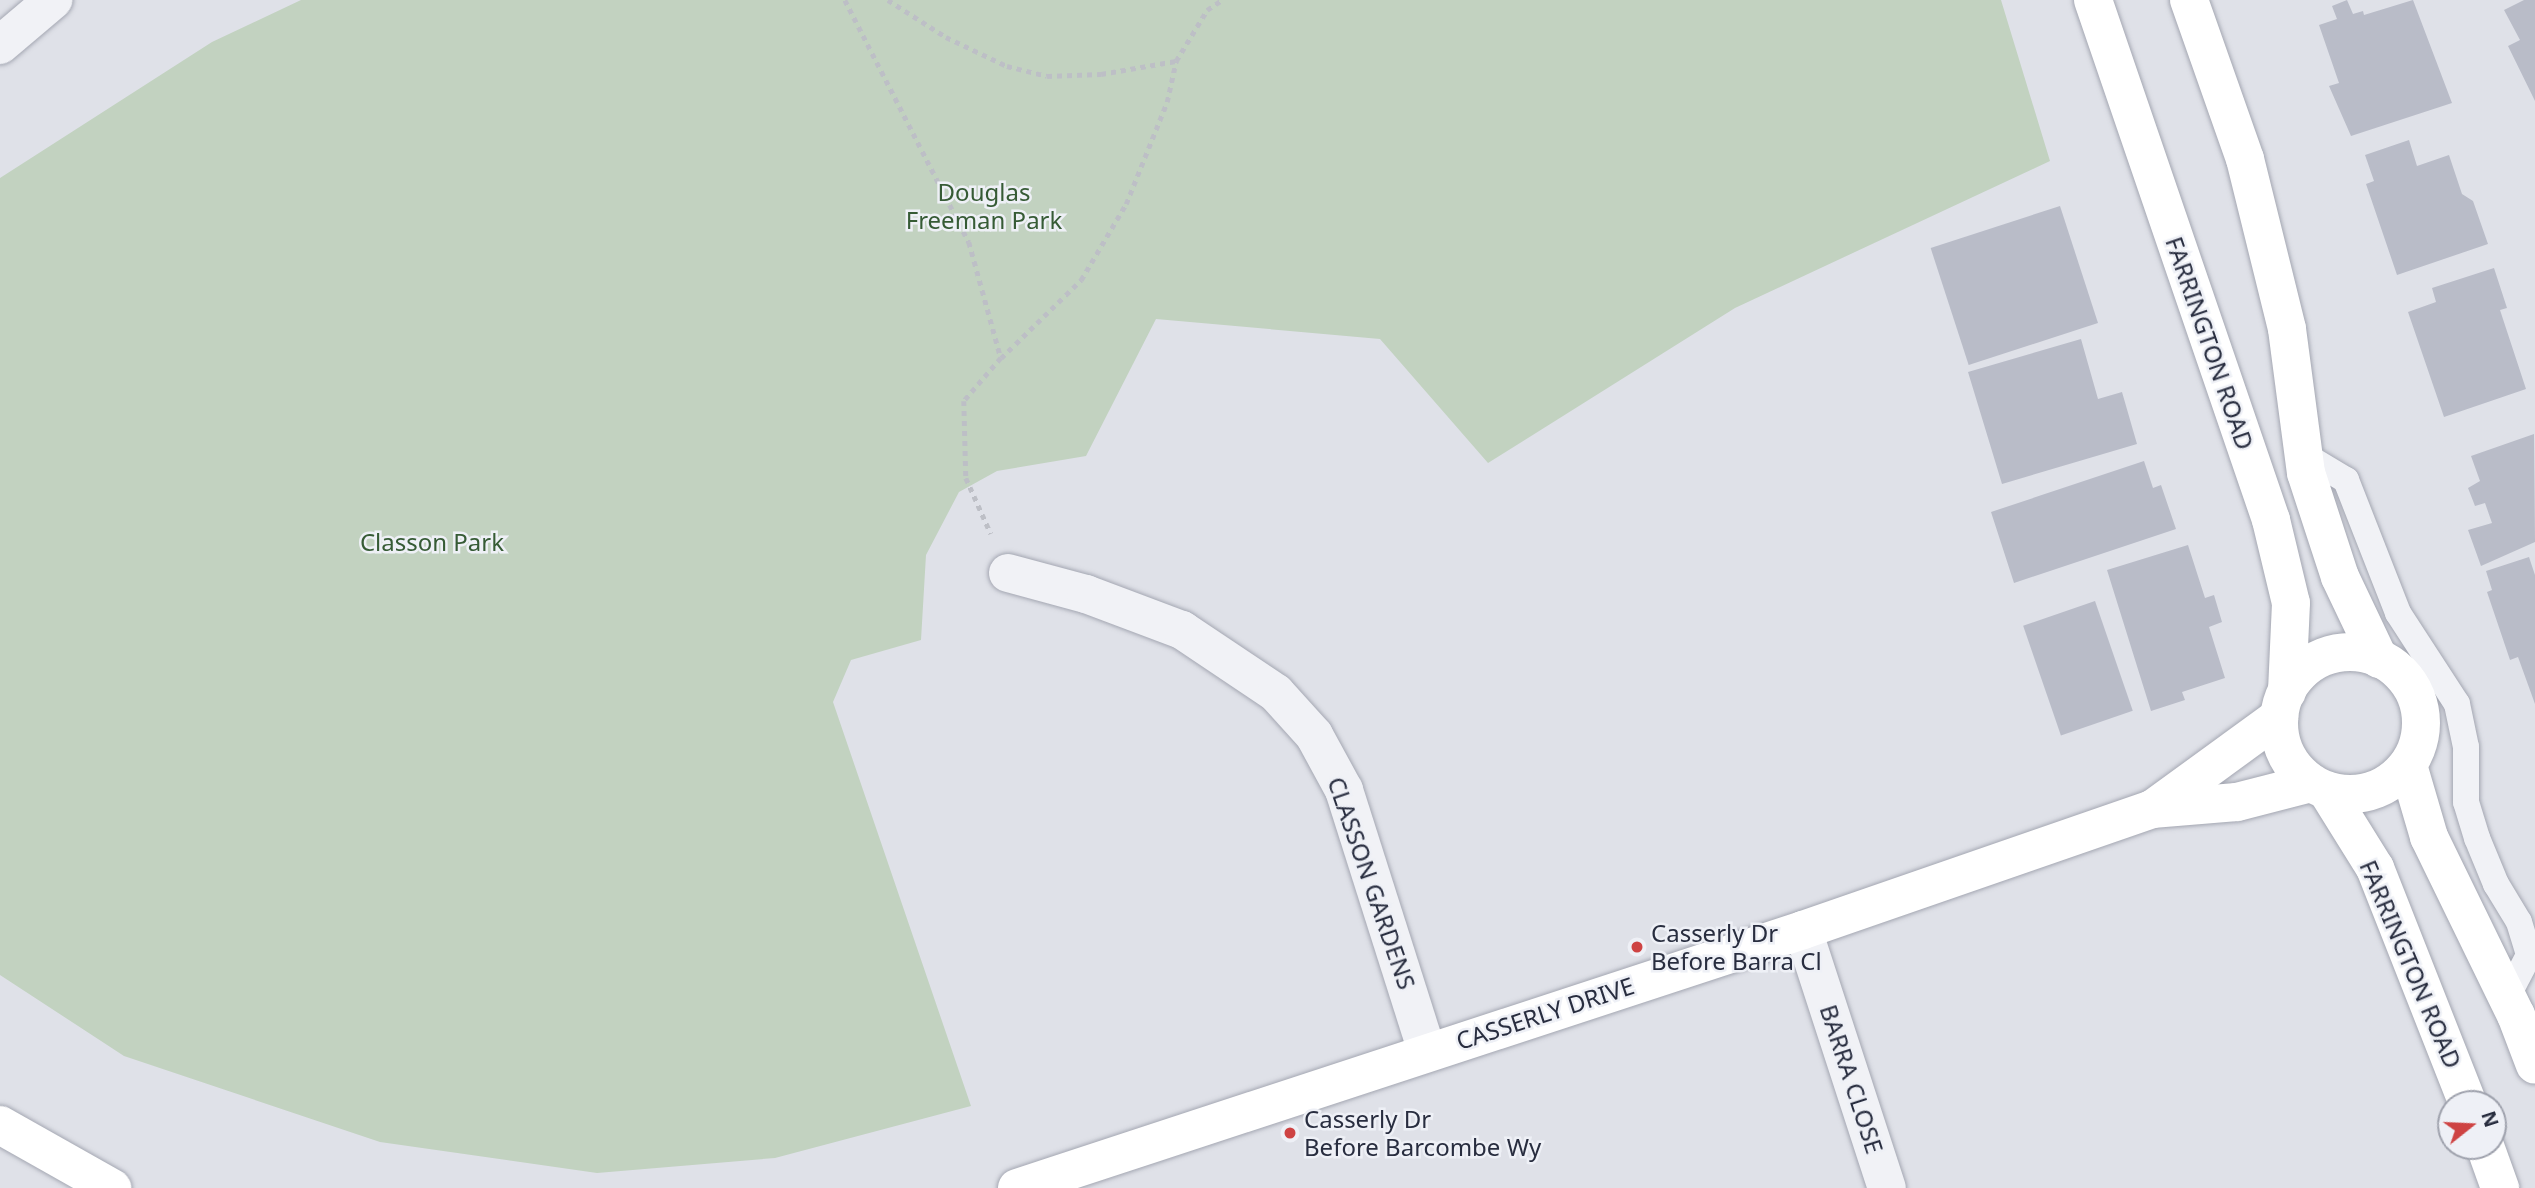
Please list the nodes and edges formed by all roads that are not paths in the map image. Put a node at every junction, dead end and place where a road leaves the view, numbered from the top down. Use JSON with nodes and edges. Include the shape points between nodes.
{"nodes":[{"id":1,"x":53,"y":0,"type":"edge"},
{"id":2,"x":2093,"y":0,"type":"edge"},
{"id":3,"x":2189,"y":0,"type":"edge"},
{"id":4,"x":0,"y":45,"type":"edge"},
{"id":5,"x":2304,"y":456,"type":"junction"},
{"id":6,"x":1008,"y":573,"type":"road end"},
{"id":7,"x":2379,"y":659,"type":"junction"},
{"id":8,"x":2283,"y":704,"type":"junction"},
{"id":9,"x":2408,"y":765,"type":"junction"},
{"id":10,"x":2319,"y":787,"type":"junction"},
{"id":11,"x":2152,"y":809,"type":"junction"},
{"id":12,"x":1803,"y":930,"type":"junction"},
{"id":13,"x":2508,"y":997,"type":"junction"},
{"id":14,"x":1427,"y":1051,"type":"junction"},
{"id":15,"x":2535,"y":1065,"type":"edge"},
{"id":16,"x":2462,"y":1090,"type":"edge"},
{"id":17,"x":4,"y":1138,"type":"edge"},
{"id":18,"x":2490,"y":1160,"type":"edge"},
{"id":19,"x":1066,"y":1180,"type":"edge"},
{"id":20,"x":112,"y":1188,"type":"edge"},
{"id":21,"x":1017,"y":1188,"type":"edge"},
{"id":22,"x":1887,"y":1188,"type":"edge"},
{"id":23,"x":2500,"y":1188,"type":"edge"}],
"edges":[{"from":1,"to":4,"type":"street"},
{"from":2,"to":8,"type":"main road","name":"FARRINGTON ROAD","via":[[2271,520],[2291,603]]},
{"from":3,"to":5,"type":"main road","via":[[2245,159],[2287,329]]},
{"from":5,"to":7,"type":"main road","via":[[2340,577]]},
{"from":5,"to":13,"type":"lane","via":[[2346,480],[2398,613],[2457,704],[2466,747],[2466,802],[2477,838],[2496,884],[2519,922],[2529,955]]},
{"from":6,"to":14,"type":"street","name":"CLASSON GARDENS","via":[[1086,594],[1182,630],[1276,693],[1314,735],[1344,790]]},
{"from":7,"to":8,"type":"main road","via":[[2359,652],[2316,660]]},
{"from":7,"to":9,"type":"main road","via":[[2396,670],[2419,705],[2417,746]]},
{"from":8,"to":10,"type":"main road","via":[[2287,756]]},
{"from":8,"to":11,"type":"main road","name":"CASSERLY DRIVE"},
{"from":9,"to":10,"type":"main road","via":[[2372,792],[2350,795]]},
{"from":9,"to":13,"type":"main road","via":[[2429,837]]},
{"from":10,"to":11,"type":"main road","name":"CASSERLY DRIVE","via":[[2237,802]]},
{"from":10,"to":16,"type":"main road","name":"FARRINGTON ROAD","via":[[2375,869]]},
{"from":11,"to":12,"type":"main road","name":"CASSERLY DRIVE"},
{"from":12,"to":14,"type":"main road","name":"CASSERLY DRIVE"},
{"from":12,"to":22,"type":"street","name":"BARRA CLOSE"},
{"from":13,"to":15,"type":"main road"},
{"from":14,"to":19,"type":"main road","name":"CASSERLY DRIVE"},
{"from":17,"to":20,"type":"main road"},
{"from":18,"to":23,"type":"main road"},
{"from":19,"to":21,"type":"main road","name":"CASSERLY DRIVE"}]}
